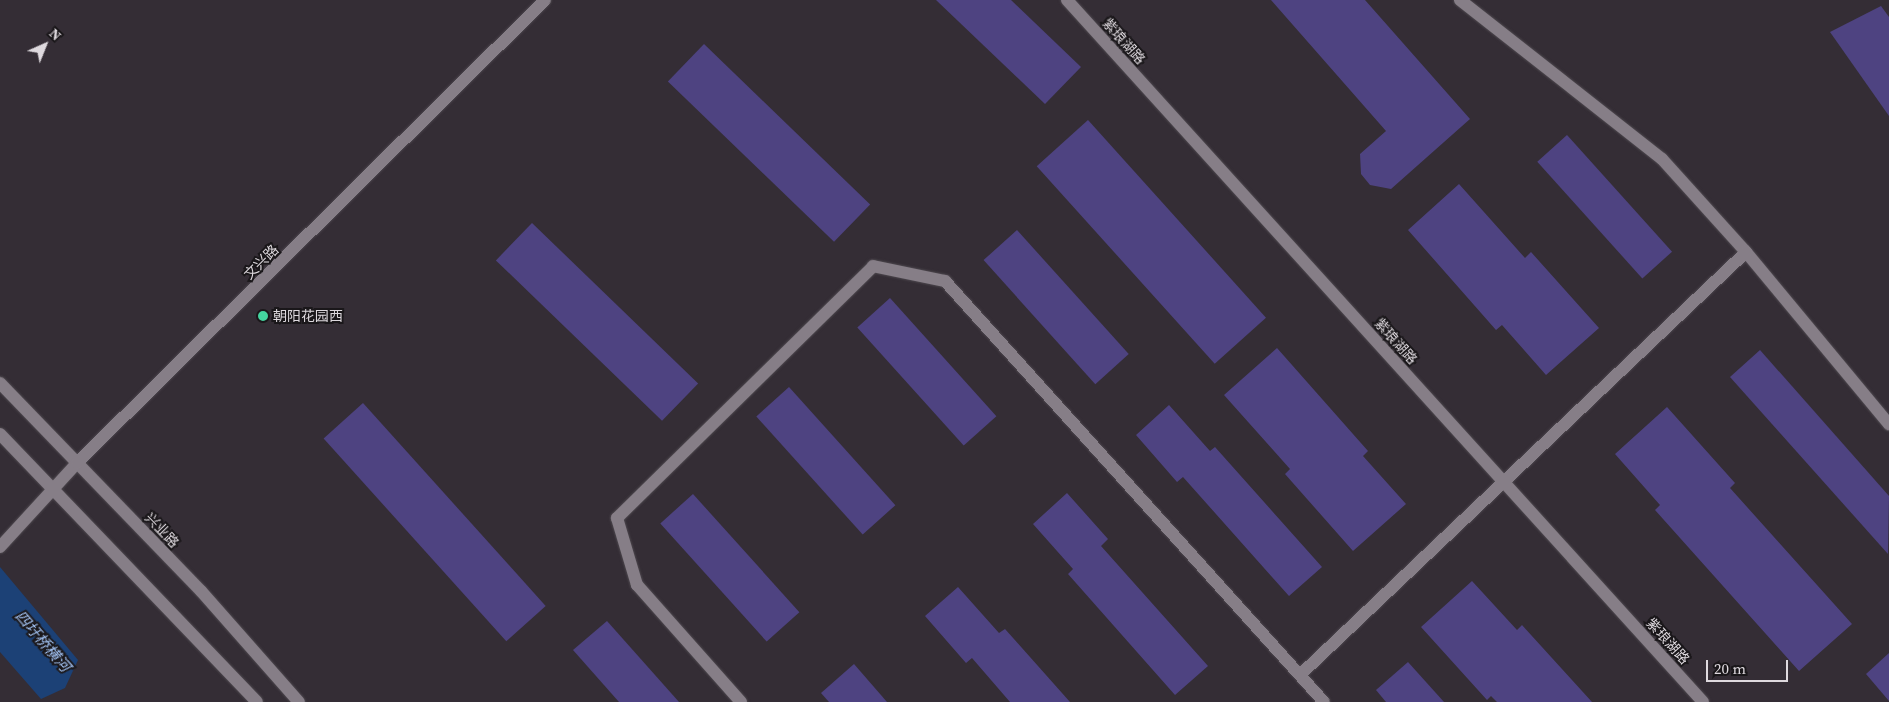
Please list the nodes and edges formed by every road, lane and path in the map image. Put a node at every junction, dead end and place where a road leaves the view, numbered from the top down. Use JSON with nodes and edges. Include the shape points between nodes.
{"nodes":[{"id":1,"x":545,"y":0,"type":"edge"},
{"id":2,"x":1067,"y":0,"type":"edge"},
{"id":3,"x":1460,"y":0,"type":"edge"},
{"id":4,"x":1746,"y":252,"type":"junction"},
{"id":5,"x":0,"y":382,"type":"edge"},
{"id":6,"x":1889,"y":424,"type":"edge"},
{"id":7,"x":0,"y":434,"type":"edge"},
{"id":8,"x":78,"y":463,"type":"junction"},
{"id":9,"x":1503,"y":482,"type":"junction"},
{"id":10,"x":52,"y":488,"type":"junction"},
{"id":11,"x":0,"y":547,"type":"edge"},
{"id":12,"x":1300,"y":675,"type":"junction"},
{"id":13,"x":256,"y":702,"type":"edge"},
{"id":14,"x":299,"y":702,"type":"edge"},
{"id":15,"x":741,"y":702,"type":"edge"},
{"id":16,"x":1324,"y":702,"type":"edge"},
{"id":17,"x":1703,"y":702,"type":"edge"}],
"edges":[{"from":1,"to":8,"type":"street","name":"文兴路"},
{"from":2,"to":9,"type":"street","name":"紫琅湖路"},
{"from":3,"to":4,"type":"street","via":[[1662,158]]},
{"from":4,"to":6,"type":"street"},
{"from":4,"to":9,"type":"street"},
{"from":5,"to":8,"type":"street","name":"兴业路"},
{"from":7,"to":10,"type":"street"},
{"from":8,"to":10,"type":"street","name":"文兴路"},
{"from":8,"to":14,"type":"street","name":"兴业路","via":[[200,591]]},
{"from":9,"to":12,"type":"street"},
{"from":9,"to":17,"type":"street","name":"紫琅湖路"},
{"from":10,"to":11,"type":"street","name":"文兴路"},
{"from":10,"to":13,"type":"street"},
{"from":12,"to":15,"type":"street","via":[[945,281],[873,266],[616,518],[637,585]]},
{"from":12,"to":16,"type":"street"}]}
